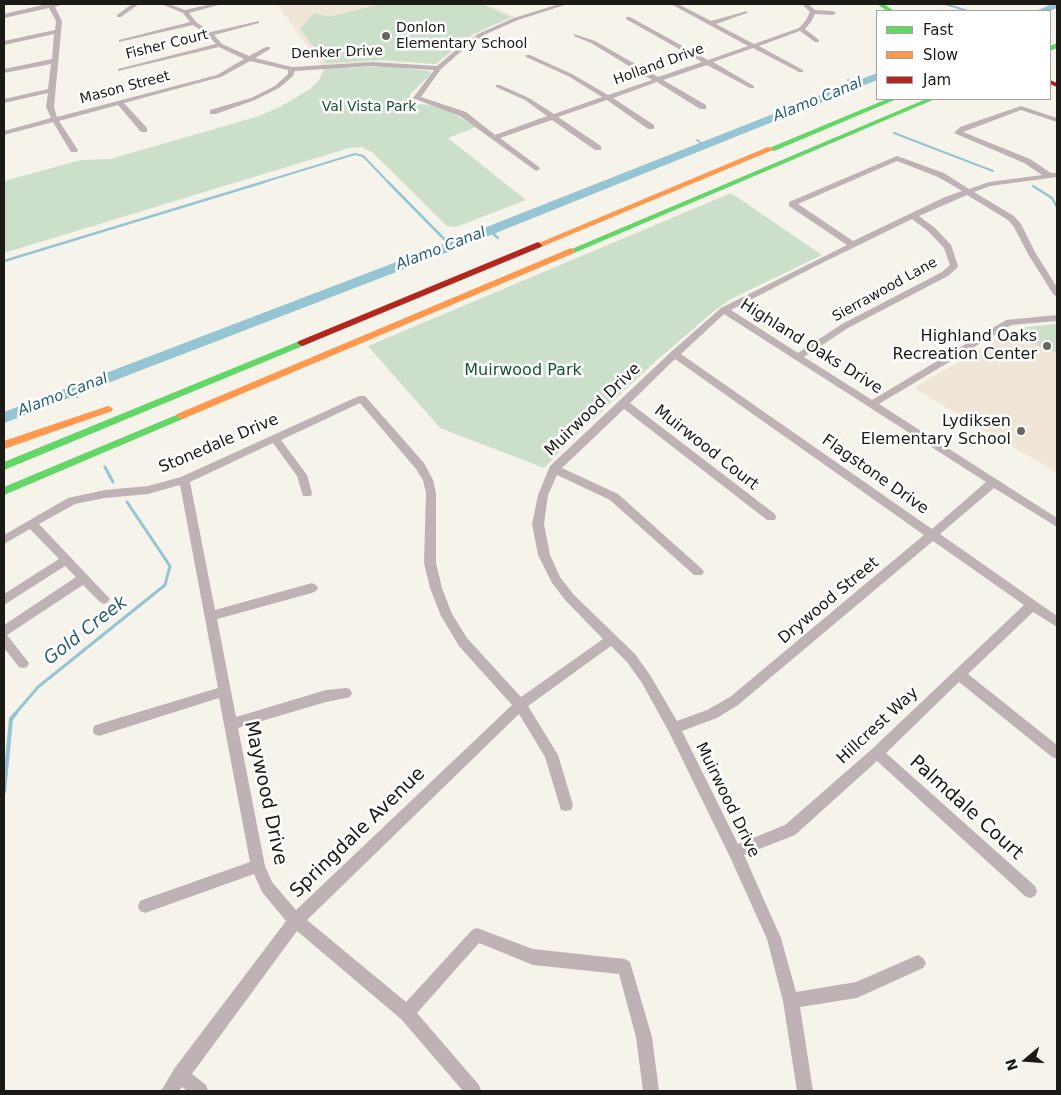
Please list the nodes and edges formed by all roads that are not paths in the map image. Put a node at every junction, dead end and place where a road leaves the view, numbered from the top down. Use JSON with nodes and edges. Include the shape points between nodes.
{"nodes":[{"id":1,"x":60,"y":4,"type":"edge"},
{"id":2,"x":136,"y":4,"type":"edge"},
{"id":3,"x":164,"y":4,"type":"edge"},
{"id":4,"x":219,"y":4,"type":"edge"},
{"id":5,"x":565,"y":4,"type":"edge"},
{"id":6,"x":674,"y":4,"type":"edge"},
{"id":7,"x":805,"y":4,"type":"edge"},
{"id":8,"x":51,"y":5,"type":"edge"},
{"id":9,"x":185,"y":12,"type":"junction"},
{"id":10,"x":745,"y":12,"type":"dead end"},
{"id":11,"x":812,"y":12,"type":"junction"},
{"id":12,"x":834,"y":13,"type":"dead end"},
{"id":13,"x":4,"y":16,"type":"edge"},
{"id":14,"x":119,"y":16,"type":"dead end"},
{"id":15,"x":628,"y":18,"type":"dead end"},
{"id":16,"x":257,"y":22,"type":"dead end"},
{"id":17,"x":194,"y":23,"type":"junction"},
{"id":18,"x":711,"y":23,"type":"junction"},
{"id":19,"x":801,"y":29,"type":"junction"},
{"id":20,"x":58,"y":31,"type":"junction"},
{"id":21,"x":210,"y":34,"type":"junction"},
{"id":22,"x":576,"y":35,"type":"dead end"},
{"id":23,"x":121,"y":41,"type":"dead end"},
{"id":24,"x":817,"y":41,"type":"dead end"},
{"id":25,"x":4,"y":43,"type":"edge"},
{"id":26,"x":220,"y":45,"type":"junction"},
{"id":27,"x":753,"y":45,"type":"junction"},
{"id":28,"x":268,"y":48,"type":"dead end"},
{"id":29,"x":528,"y":56,"type":"dead end"},
{"id":30,"x":249,"y":59,"type":"junction"},
{"id":31,"x":54,"y":61,"type":"junction"},
{"id":32,"x":706,"y":62,"type":"junction"},
{"id":33,"x":439,"y":68,"type":"junction"},
{"id":34,"x":292,"y":69,"type":"junction"},
{"id":35,"x":120,"y":70,"type":"dead end"},
{"id":36,"x":4,"y":71,"type":"edge"},
{"id":37,"x":801,"y":71,"type":"dead end"},
{"id":38,"x":657,"y":79,"type":"junction"},
{"id":39,"x":498,"y":86,"type":"dead end"},
{"id":40,"x":752,"y":87,"type":"dead end"},
{"id":41,"x":52,"y":90,"type":"junction"},
{"id":42,"x":608,"y":97,"type":"junction"},
{"id":43,"x":891,"y":100,"type":"edge"},
{"id":44,"x":929,"y":100,"type":"edge"},
{"id":45,"x":4,"y":101,"type":"edge"},
{"id":46,"x":120,"y":103,"type":"junction"},
{"id":47,"x":703,"y":107,"type":"dead end"},
{"id":48,"x":212,"y":112,"type":"dead end"},
{"id":49,"x":553,"y":117,"type":"junction"},
{"id":50,"x":55,"y":120,"type":"junction"},
{"id":51,"x":1057,"y":120,"type":"edge"},
{"id":52,"x":651,"y":127,"type":"dead end"},
{"id":53,"x":144,"y":130,"type":"dead end"},
{"id":54,"x":4,"y":133,"type":"edge"},
{"id":55,"x":496,"y":137,"type":"junction"},
{"id":56,"x":598,"y":148,"type":"dead end"},
{"id":57,"x":74,"y":150,"type":"dead end"},
{"id":58,"x":536,"y":170,"type":"dead end"},
{"id":59,"x":1052,"y":175,"type":"edge"},
{"id":60,"x":968,"y":191,"type":"junction"},
{"id":61,"x":913,"y":216,"type":"junction"},
{"id":62,"x":853,"y":245,"type":"junction"},
{"id":63,"x":1057,"y":294,"type":"edge"},
{"id":64,"x":724,"y":310,"type":"junction"},
{"id":65,"x":1057,"y":318,"type":"edge"},
{"id":66,"x":674,"y":354,"type":"junction"},
{"id":67,"x":267,"y":357,"type":"junction"},
{"id":68,"x":798,"y":357,"type":"junction"},
{"id":69,"x":624,"y":403,"type":"junction"},
{"id":70,"x":872,"y":404,"type":"junction"},
{"id":71,"x":274,"y":438,"type":"junction"},
{"id":72,"x":4,"y":445,"type":"edge"},
{"id":73,"x":4,"y":466,"type":"edge"},
{"id":74,"x":554,"y":469,"type":"junction"},
{"id":75,"x":41,"y":476,"type":"junction"},
{"id":76,"x":184,"y":480,"type":"junction"},
{"id":77,"x":993,"y":482,"type":"junction"},
{"id":78,"x":4,"y":491,"type":"edge"},
{"id":79,"x":307,"y":493,"type":"dead end"},
{"id":80,"x":4,"y":499,"type":"edge"},
{"id":81,"x":771,"y":518,"type":"dead end"},
{"id":82,"x":32,"y":523,"type":"junction"},
{"id":83,"x":1057,"y":523,"type":"edge"},
{"id":84,"x":932,"y":536,"type":"junction"},
{"id":85,"x":4,"y":540,"type":"edge"},
{"id":86,"x":66,"y":560,"type":"junction"},
{"id":87,"x":698,"y":572,"type":"dead end"},
{"id":88,"x":84,"y":578,"type":"junction"},
{"id":89,"x":312,"y":588,"type":"dead end"},
{"id":90,"x":104,"y":599,"type":"dead end"},
{"id":91,"x":4,"y":600,"type":"edge"},
{"id":92,"x":1032,"y":605,"type":"junction"},
{"id":93,"x":211,"y":616,"type":"junction"},
{"id":94,"x":1057,"y":622,"type":"edge"},
{"id":95,"x":4,"y":631,"type":"edge"},
{"id":96,"x":4,"y":639,"type":"edge"},
{"id":97,"x":612,"y":639,"type":"junction"},
{"id":98,"x":22,"y":664,"type":"dead end"},
{"id":99,"x":958,"y":674,"type":"junction"},
{"id":100,"x":225,"y":691,"type":"junction"},
{"id":101,"x":346,"y":693,"type":"dead end"},
{"id":102,"x":520,"y":704,"type":"junction"},
{"id":103,"x":232,"y":724,"type":"junction"},
{"id":104,"x":674,"y":728,"type":"junction"},
{"id":105,"x":100,"y":730,"type":"dead end"},
{"id":106,"x":877,"y":753,"type":"junction"},
{"id":107,"x":1057,"y":753,"type":"edge"},
{"id":108,"x":566,"y":805,"type":"dead end"},
{"id":109,"x":735,"y":852,"type":"junction"},
{"id":110,"x":258,"y":866,"type":"junction"},
{"id":111,"x":1030,"y":892,"type":"dead end"},
{"id":112,"x":145,"y":906,"type":"dead end"},
{"id":113,"x":296,"y":920,"type":"junction"},
{"id":114,"x":918,"y":963,"type":"dead end"},
{"id":115,"x":791,"y":1001,"type":"junction"},
{"id":116,"x":407,"y":1013,"type":"junction"},
{"id":117,"x":180,"y":1075,"type":"junction"},
{"id":118,"x":169,"y":1091,"type":"edge"},
{"id":119,"x":200,"y":1091,"type":"edge"},
{"id":120,"x":473,"y":1091,"type":"edge"},
{"id":121,"x":651,"y":1091,"type":"edge"},
{"id":122,"x":805,"y":1091,"type":"edge"}],
"edges":[{"from":1,"to":8,"type":"street"},
{"from":2,"to":14,"type":"street"},
{"from":3,"to":9,"type":"street","name":"Denker Drive"},
{"from":4,"to":9,"type":"street"},
{"from":5,"to":33,"type":"street","via":[[516,19],[482,34]]},
{"from":6,"to":18,"type":"street"},
{"from":7,"to":11,"type":"street"},
{"from":8,"to":13,"type":"street"},
{"from":8,"to":20,"type":"street","via":[[58,16]]},
{"from":9,"to":17,"type":"street","name":"Denker Drive"},
{"from":10,"to":18,"type":"street"},
{"from":11,"to":12,"type":"street"},
{"from":11,"to":19,"type":"street"},
{"from":15,"to":32,"type":"street"},
{"from":16,"to":21,"type":"street"},
{"from":17,"to":21,"type":"street","name":"Denker Drive"},
{"from":17,"to":23,"type":"street"},
{"from":18,"to":27,"type":"street"},
{"from":19,"to":24,"type":"street"},
{"from":19,"to":27,"type":"street","name":"Holland Drive"},
{"from":20,"to":25,"type":"street"},
{"from":20,"to":31,"type":"street"},
{"from":21,"to":26,"type":"street","name":"Denker Drive"},
{"from":22,"to":38,"type":"street"},
{"from":26,"to":30,"type":"street","name":"Denker Drive"},
{"from":26,"to":35,"type":"street","name":"Fisher Court"},
{"from":27,"to":32,"type":"street","name":"Holland Drive"},
{"from":27,"to":37,"type":"street"},
{"from":28,"to":30,"type":"street","name":"Mason Street"},
{"from":29,"to":42,"type":"street"},
{"from":30,"to":34,"type":"street","name":"Denker Drive"},
{"from":30,"to":46,"type":"street","name":"Mason Street","via":[[219,76]]},
{"from":31,"to":36,"type":"street"},
{"from":31,"to":41,"type":"street"},
{"from":32,"to":38,"type":"street","name":"Holland Drive"},
{"from":32,"to":40,"type":"street"},
{"from":33,"to":34,"type":"street","name":"Denker Drive","via":[[372,64]]},
{"from":33,"to":55,"type":"street","via":[[417,98],[463,114]]},
{"from":34,"to":48,"type":"street","via":[[292,75],[277,87],[253,99]]},
{"from":38,"to":42,"type":"street","name":"Holland Drive"},
{"from":38,"to":47,"type":"street"},
{"from":39,"to":49,"type":"street","via":[[527,99]]},
{"from":41,"to":45,"type":"street"},
{"from":41,"to":50,"type":"street","via":[[50,107]]},
{"from":42,"to":49,"type":"street","name":"Holland Drive"},
{"from":42,"to":52,"type":"street"},
{"from":43,"to":67,"type":"main road"},
{"from":44,"to":75,"type":"main road"},
{"from":46,"to":50,"type":"street","name":"Mason Street"},
{"from":46,"to":53,"type":"street"},
{"from":49,"to":55,"type":"street","name":"Holland Drive"},
{"from":49,"to":56,"type":"street"},
{"from":50,"to":54,"type":"street","name":"Mason Street"},
{"from":50,"to":57,"type":"street"},
{"from":51,"to":59,"type":"street","via":[[1021,108],[958,133],[1027,161]]},
{"from":55,"to":58,"type":"street"},
{"from":59,"to":60,"type":"street","name":"Muirwood Drive","via":[[989,184]]},
{"from":60,"to":61,"type":"street","name":"Muirwood Drive"},
{"from":60,"to":62,"type":"street","via":[[897,158],[792,204]]},
{"from":60,"to":63,"type":"street","via":[[1015,222]]},
{"from":61,"to":62,"type":"street","name":"Muirwood Drive"},
{"from":61,"to":68,"type":"street","name":"Sierrawood Lane","via":[[948,247],[954,266],[945,274],[845,326]]},
{"from":62,"to":64,"type":"street","name":"Muirwood Drive"},
{"from":64,"to":66,"type":"street","name":"Muirwood Drive"},
{"from":64,"to":68,"type":"street","name":"Highland Oaks Drive"},
{"from":65,"to":70,"type":"street","via":[[1009,322]]},
{"from":66,"to":69,"type":"street","name":"Muirwood Drive"},
{"from":66,"to":84,"type":"street","name":"Flagstone Drive"},
{"from":67,"to":72,"type":"main road"},
{"from":67,"to":73,"type":"main road"},
{"from":68,"to":70,"type":"street","name":"Highland Oaks Drive"},
{"from":69,"to":74,"type":"street","name":"Muirwood Drive"},
{"from":69,"to":81,"type":"street","name":"Muirwood Court"},
{"from":70,"to":77,"type":"street","name":"Highland Oaks Drive"},
{"from":71,"to":76,"type":"street","name":"Stonedale Drive"},
{"from":71,"to":79,"type":"street","via":[[302,475]]},
{"from":71,"to":102,"type":"street","name":"Stonedale Drive","via":[[362,398],[420,466],[428,480],[431,493],[430,563],[447,616],[464,642]]},
{"from":74,"to":87,"type":"street","via":[[614,497]]},
{"from":74,"to":97,"type":"street","name":"Muirwood Drive","via":[[543,495],[538,524],[544,555],[556,580],[570,598]]},
{"from":75,"to":78,"type":"main road"},
{"from":75,"to":80,"type":"main road","via":[[22,491]]},
{"from":76,"to":82,"type":"street","name":"Stonedale Drive","via":[[148,490],[88,497],[58,508]]},
{"from":76,"to":93,"type":"street","name":"Maywood Drive"},
{"from":77,"to":83,"type":"street","name":"Highland Oaks Drive"},
{"from":77,"to":84,"type":"street","name":"Drywood Street"},
{"from":82,"to":85,"type":"street","name":"Stonedale Drive"},
{"from":82,"to":86,"type":"street"},
{"from":84,"to":92,"type":"street","name":"Flagstone Drive"},
{"from":84,"to":104,"type":"street","name":"Drywood Street","via":[[734,701],[712,714]]},
{"from":86,"to":88,"type":"street"},
{"from":86,"to":91,"type":"street"},
{"from":88,"to":90,"type":"street"},
{"from":88,"to":95,"type":"street"},
{"from":89,"to":93,"type":"street"},
{"from":92,"to":94,"type":"street","name":"Flagstone Drive"},
{"from":92,"to":99,"type":"street","name":"Hillcrest Way"},
{"from":93,"to":100,"type":"street","name":"Maywood Drive"},
{"from":96,"to":98,"type":"street"},
{"from":97,"to":102,"type":"street","name":"Springdale Avenue"},
{"from":97,"to":104,"type":"street","name":"Muirwood Drive","via":[[646,679]]},
{"from":99,"to":106,"type":"street","name":"Hillcrest Way"},
{"from":99,"to":107,"type":"street"},
{"from":100,"to":103,"type":"street","name":"Maywood Drive"},
{"from":100,"to":105,"type":"street"},
{"from":101,"to":103,"type":"street"},
{"from":102,"to":108,"type":"street","via":[[551,755]]},
{"from":102,"to":113,"type":"street","name":"Springdale Avenue"},
{"from":103,"to":110,"type":"street","name":"Maywood Drive"},
{"from":104,"to":109,"type":"street","name":"Muirwood Drive"},
{"from":106,"to":109,"type":"street","name":"Hillcrest Way","via":[[790,830]]},
{"from":106,"to":111,"type":"street","name":"Palmdale Court"},
{"from":109,"to":115,"type":"street","name":"Muirwood Drive","via":[[774,938]]},
{"from":110,"to":112,"type":"street"},
{"from":110,"to":113,"type":"street","name":"Maywood Drive","via":[[267,887]]},
{"from":113,"to":116,"type":"street","name":"Maywood Drive"},
{"from":113,"to":117,"type":"street","name":"Springdale Avenue"},
{"from":114,"to":115,"type":"street","via":[[857,990]]},
{"from":115,"to":122,"type":"street","name":"Muirwood Drive"},
{"from":116,"to":120,"type":"street","name":"Maywood Drive"},
{"from":116,"to":121,"type":"street","via":[[476,935],[533,957],[625,967],[644,1037]]},
{"from":117,"to":118,"type":"street","name":"Springdale Avenue"},
{"from":117,"to":119,"type":"street"}]}
